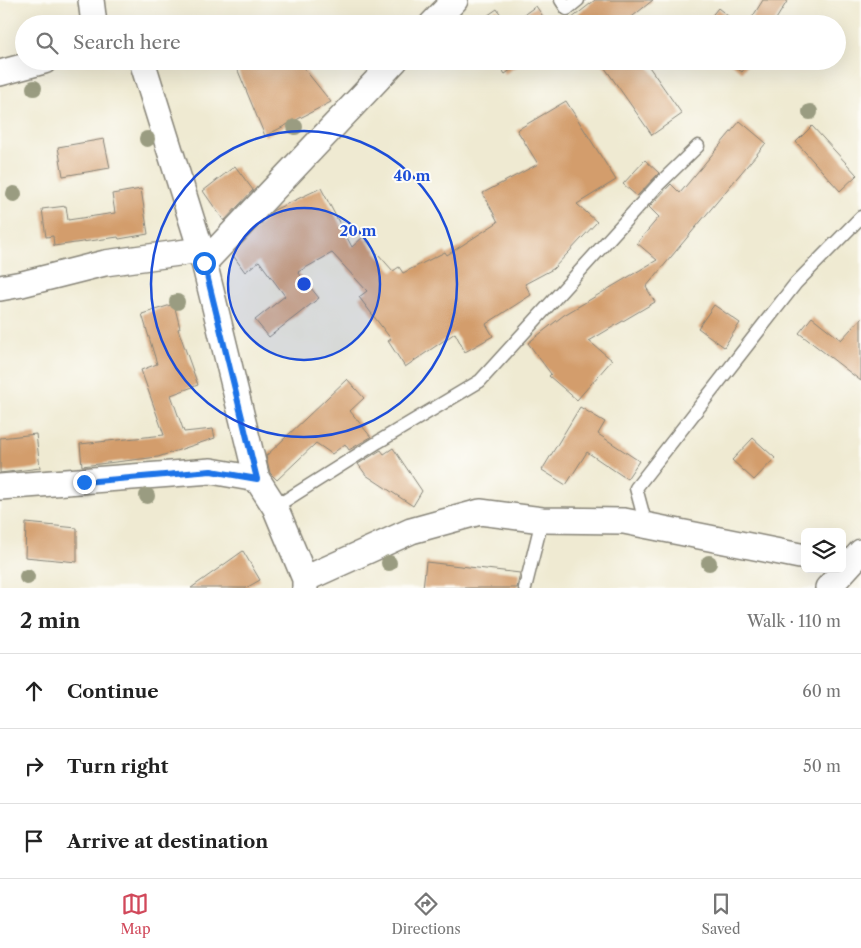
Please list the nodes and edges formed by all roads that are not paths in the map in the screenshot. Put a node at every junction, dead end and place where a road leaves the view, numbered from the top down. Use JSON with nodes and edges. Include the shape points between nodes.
{"nodes":[{"id":1,"x":91,"y":0,"type":"edge"},
{"id":2,"x":455,"y":0,"type":"edge"},
{"id":3,"x":561,"y":0,"type":"edge"},
{"id":4,"x":578,"y":0,"type":"edge"},
{"id":5,"x":93,"y":15,"type":"edge"},
{"id":6,"x":441,"y":15,"type":"edge"},
{"id":7,"x":15,"y":69,"type":"edge"},
{"id":8,"x":145,"y":70,"type":"edge"},
{"id":9,"x":386,"y":70,"type":"edge"},
{"id":10,"x":0,"y":73,"type":"edge"},
{"id":11,"x":698,"y":146,"type":"dead end"},
{"id":12,"x":861,"y":217,"type":"edge"},
{"id":13,"x":202,"y":257,"type":"junction"},
{"id":14,"x":0,"y":288,"type":"edge"},
{"id":15,"x":257,"y":479,"type":"junction"},
{"id":16,"x":0,"y":487,"type":"edge"},
{"id":17,"x":275,"y":507,"type":"junction"},
{"id":18,"x":542,"y":520,"type":"junction"},
{"id":19,"x":646,"y":526,"type":"junction"},
{"id":20,"x":801,"y":556,"type":"edge"},
{"id":21,"x":850,"y":561,"type":"edge"},
{"id":22,"x":305,"y":584,"type":"edge"},
{"id":23,"x":525,"y":588,"type":"edge"},
{"id":24,"x":828,"y":588,"type":"edge"}],
"edges":[{"from":1,"to":5,"type":"street"},
{"from":2,"to":6,"type":"street"},
{"from":3,"to":4,"type":"lane","via":[[567,9]]},
{"from":7,"to":10,"type":"street"},
{"from":8,"to":13,"type":"street"},
{"from":9,"to":13,"type":"street"},
{"from":11,"to":17,"type":"lane","via":[[658,185],[480,381]]},
{"from":12,"to":19,"type":"lane","via":[[796,283],[636,488]]},
{"from":13,"to":14,"type":"street","via":[[105,263]]},
{"from":13,"to":15,"type":"street"},
{"from":15,"to":16,"type":"street","via":[[211,471]]},
{"from":15,"to":17,"type":"street"},
{"from":17,"to":22,"type":"street"},
{"from":18,"to":19,"type":"street","via":[[624,521]]},
{"from":18,"to":22,"type":"street","via":[[480,512],[412,532]]},
{"from":18,"to":23,"type":"lane"},
{"from":19,"to":20,"type":"street"},
{"from":21,"to":24,"type":"street"}]}
